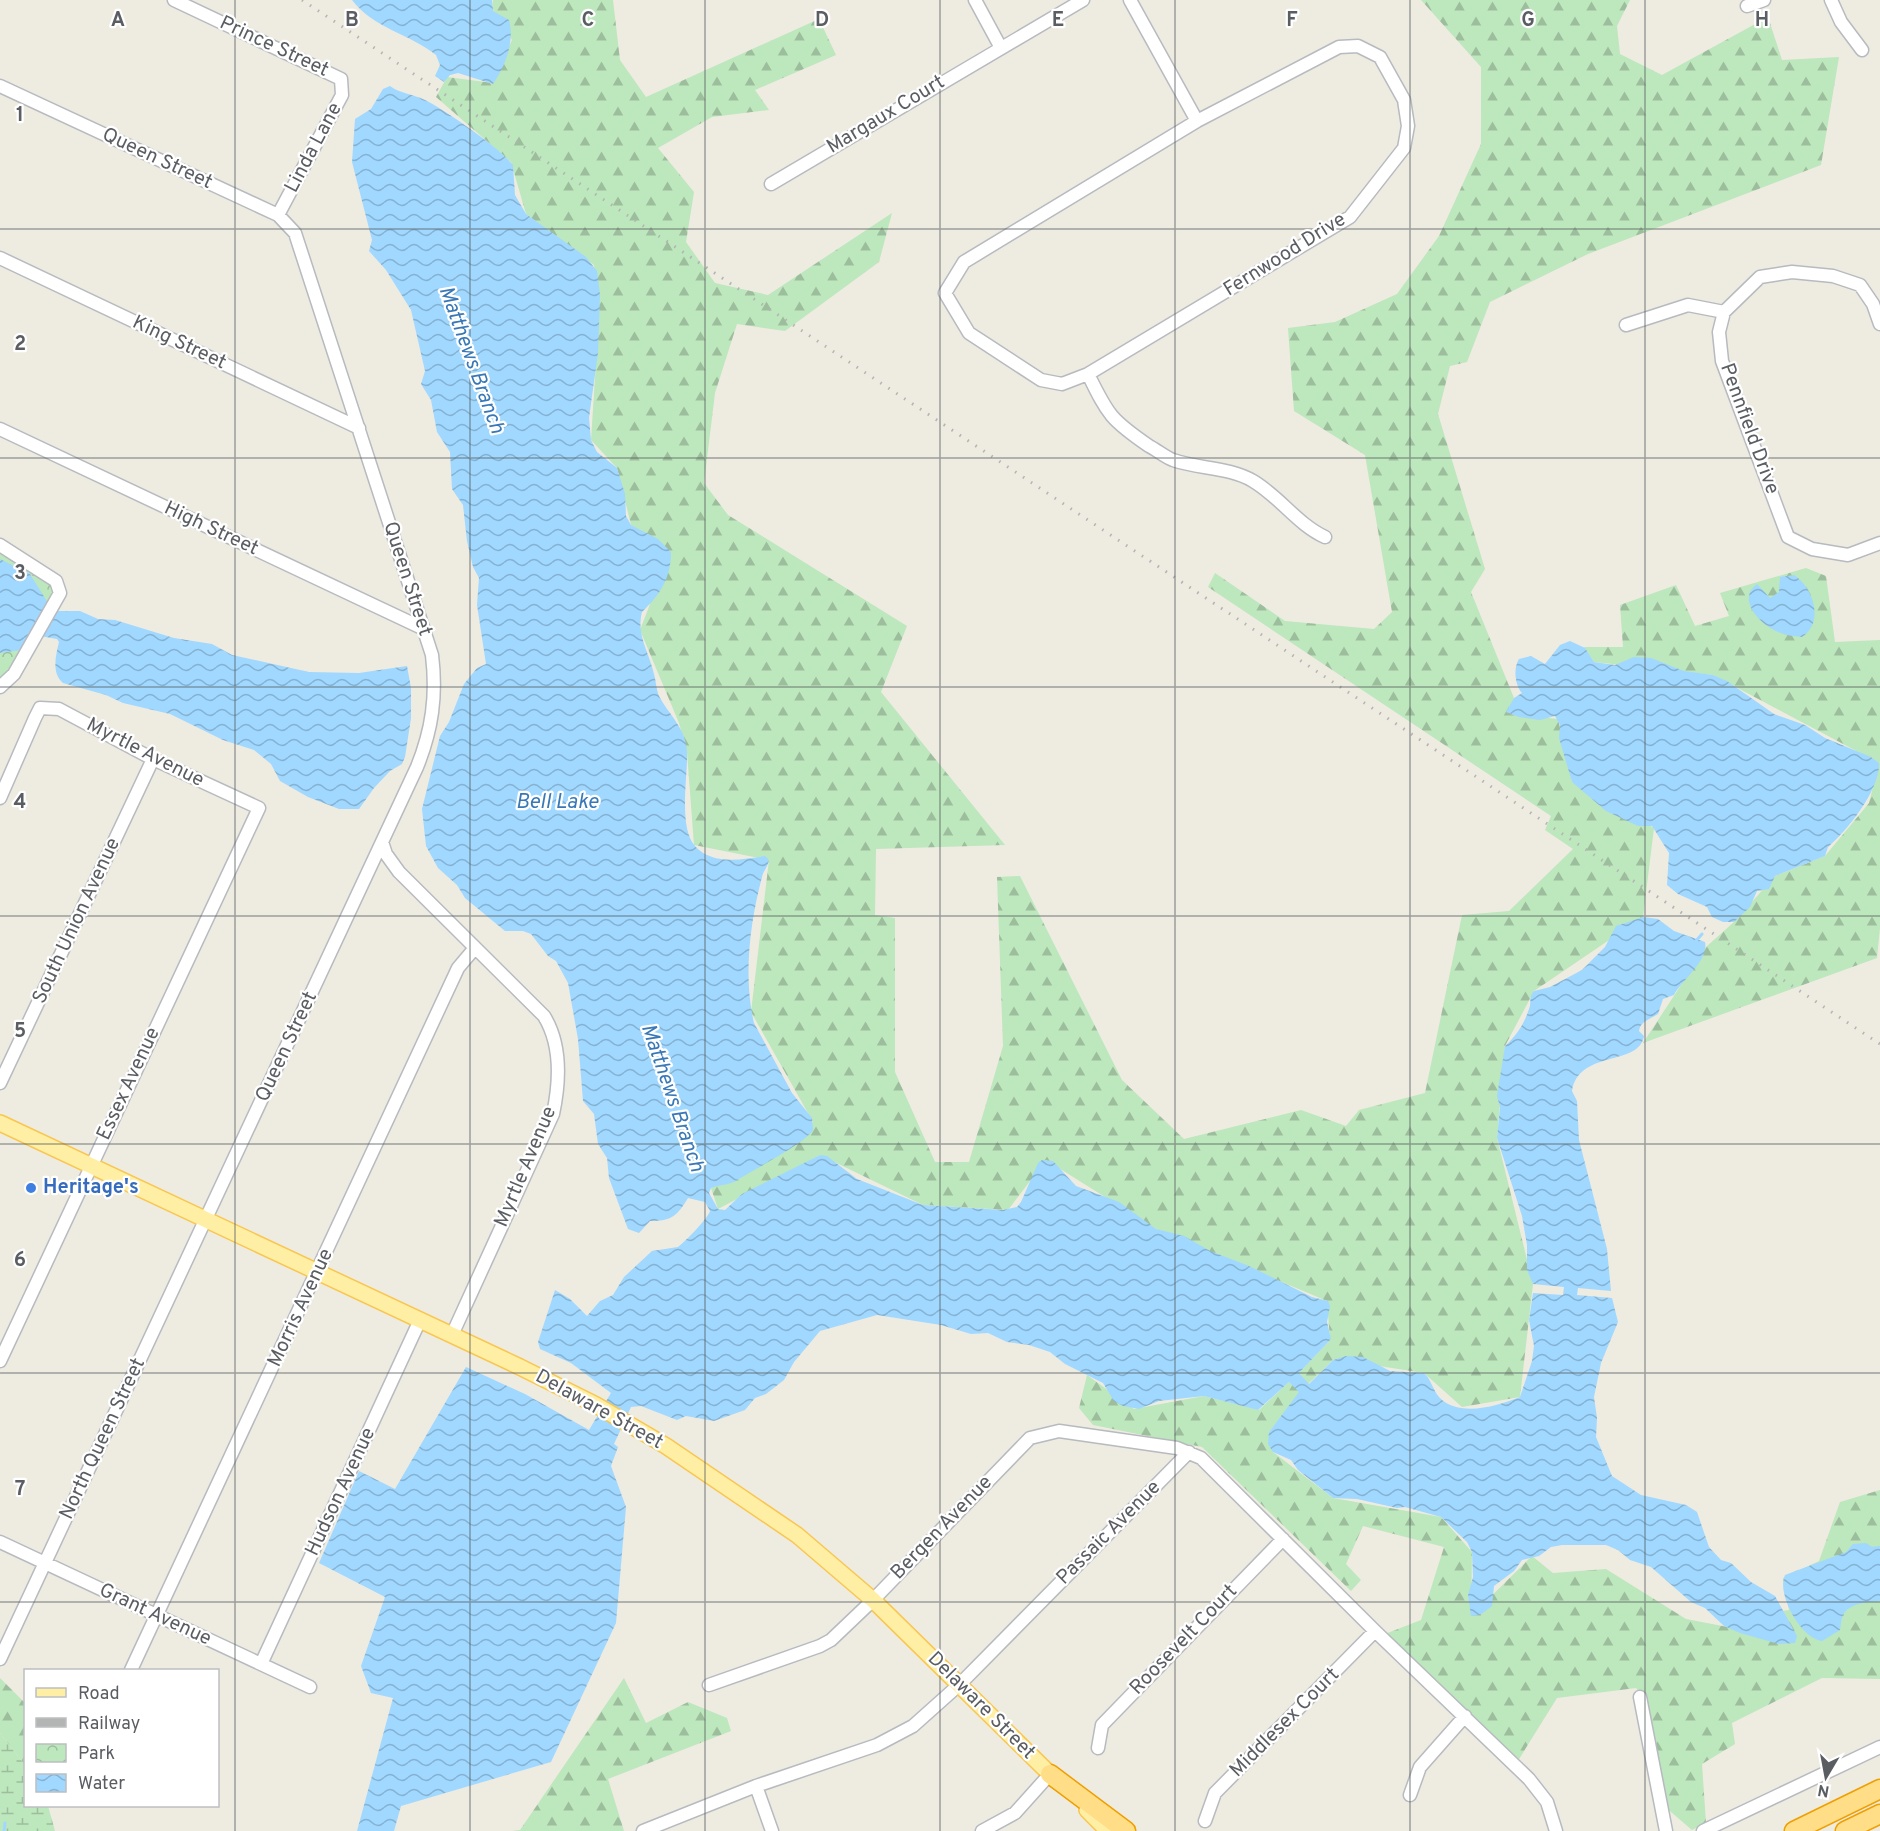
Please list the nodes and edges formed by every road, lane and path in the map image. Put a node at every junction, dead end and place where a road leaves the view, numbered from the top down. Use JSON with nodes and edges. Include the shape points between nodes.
{"nodes":[{"id":1,"x":174,"y":0,"type":"edge"},
{"id":2,"x":975,"y":0,"type":"edge"},
{"id":3,"x":1083,"y":0,"type":"edge"},
{"id":4,"x":1130,"y":0,"type":"edge"},
{"id":5,"x":1764,"y":0,"type":"edge"},
{"id":6,"x":1831,"y":0,"type":"edge"},
{"id":7,"x":1748,"y":6,"type":"dead end"},
{"id":8,"x":1001,"y":48,"type":"junction"},
{"id":9,"x":1862,"y":50,"type":"dead end"},
{"id":10,"x":341,"y":79,"type":"joint"},
{"id":11,"x":0,"y":86,"type":"edge"},
{"id":12,"x":1197,"y":121,"type":"junction"},
{"id":13,"x":771,"y":184,"type":"dead end"},
{"id":14,"x":278,"y":215,"type":"junction"},
{"id":15,"x":0,"y":258,"type":"edge"},
{"id":16,"x":1724,"y":312,"type":"junction"},
{"id":17,"x":1880,"y":324,"type":"edge"},
{"id":18,"x":1626,"y":325,"type":"dead end"},
{"id":19,"x":1088,"y":374,"type":"junction"},
{"id":20,"x":358,"y":428,"type":"junction"},
{"id":21,"x":0,"y":429,"type":"edge"},
{"id":22,"x":1326,"y":537,"type":"dead end"},
{"id":23,"x":1880,"y":543,"type":"edge"},
{"id":24,"x":0,"y":544,"type":"edge"},
{"id":25,"x":422,"y":628,"type":"junction"},
{"id":26,"x":0,"y":687,"type":"edge"},
{"id":27,"x":153,"y":759,"type":"junction"},
{"id":28,"x":0,"y":798,"type":"edge"},
{"id":29,"x":259,"y":808,"type":"joint"},
{"id":30,"x":382,"y":842,"type":"junction"},
{"id":31,"x":474,"y":949,"type":"junction"},
{"id":32,"x":0,"y":1083,"type":"edge"},
{"id":33,"x":0,"y":1123,"type":"edge"},
{"id":34,"x":90,"y":1165,"type":"junction"},
{"id":35,"x":206,"y":1219,"type":"junction"},
{"id":36,"x":318,"y":1272,"type":"junction"},
{"id":37,"x":420,"y":1320,"type":"junction"},
{"id":38,"x":452,"y":1335,"type":"junction"},
{"id":39,"x":0,"y":1361,"type":"edge"},
{"id":40,"x":1189,"y":1452,"type":"junction"},
{"id":41,"x":1283,"y":1539,"type":"junction"},
{"id":42,"x":0,"y":1542,"type":"edge"},
{"id":43,"x":45,"y":1563,"type":"junction"},
{"id":44,"x":873,"y":1600,"type":"junction"},
{"id":45,"x":157,"y":1616,"type":"junction"},
{"id":46,"x":1375,"y":1631,"type":"junction"},
{"id":47,"x":0,"y":1659,"type":"edge"},
{"id":48,"x":261,"y":1664,"type":"junction"},
{"id":49,"x":132,"y":1669,"type":"edge"},
{"id":50,"x":960,"y":1684,"type":"junction"},
{"id":51,"x":709,"y":1685,"type":"dead end"},
{"id":52,"x":310,"y":1687,"type":"dead end"},
{"id":53,"x":1640,"y":1697,"type":"dead end"},
{"id":54,"x":1465,"y":1716,"type":"junction"},
{"id":55,"x":1880,"y":1747,"type":"edge"},
{"id":56,"x":1098,"y":1748,"type":"dead end"},
{"id":57,"x":1050,"y":1774,"type":"junction"},
{"id":58,"x":756,"y":1786,"type":"junction"},
{"id":59,"x":1880,"y":1789,"type":"edge"},
{"id":60,"x":1410,"y":1795,"type":"dead end"},
{"id":61,"x":1880,"y":1814,"type":"edge"},
{"id":62,"x":1205,"y":1821,"type":"dead end"},
{"id":63,"x":643,"y":1831,"type":"edge"},
{"id":64,"x":772,"y":1831,"type":"edge"},
{"id":65,"x":982,"y":1831,"type":"edge"},
{"id":66,"x":1108,"y":1831,"type":"edge"},
{"id":67,"x":1126,"y":1831,"type":"edge"},
{"id":68,"x":1556,"y":1831,"type":"edge"},
{"id":69,"x":1666,"y":1831,"type":"edge"},
{"id":70,"x":1703,"y":1831,"type":"edge"},
{"id":71,"x":1794,"y":1831,"type":"edge"},
{"id":72,"x":1845,"y":1831,"type":"edge"}],
"edges":[{"from":1,"to":10,"type":"street","name":"Prince Street"},
{"from":2,"to":8,"type":"street"},
{"from":3,"to":8,"type":"street","name":"Margaux Court"},
{"from":4,"to":12,"type":"street"},
{"from":5,"to":7,"type":"street"},
{"from":6,"to":9,"type":"street","via":[[1840,22]]},
{"from":8,"to":13,"type":"street","name":"Margaux Court"},
{"from":10,"to":14,"type":"street","name":"Linda Lane","via":[[342,95]]},
{"from":11,"to":14,"type":"street","name":"Queen Street"},
{"from":12,"to":19,"type":"street","name":"Fernwood Drive","via":[[964,262],[945,293],[969,333],[1041,380],[1062,384]]},
{"from":12,"to":19,"type":"street","name":"Fernwood Drive","via":[[1339,47],[1358,46],[1380,57],[1404,100],[1408,126],[1404,148],[1350,217]]},
{"from":14,"to":20,"type":"street","name":"Queen Street","via":[[295,233]]},
{"from":15,"to":20,"type":"street","name":"King Street"},
{"from":16,"to":17,"type":"street","via":[[1760,277],[1791,272],[1833,276],[1860,285]]},
{"from":16,"to":18,"type":"street","via":[[1688,305]]},
{"from":16,"to":23,"type":"street","name":"Pennfield Drive","via":[[1719,332],[1722,361],[1788,537],[1812,549],[1848,555]]},
{"from":19,"to":22,"type":"street","via":[[1119,426],[1172,460],[1228,471],[1251,480],[1274,495],[1310,530]]},
{"from":20,"to":25,"type":"street","name":"Queen Street"},
{"from":21,"to":25,"type":"street","name":"High Street"},
{"from":24,"to":26,"type":"street","via":[[56,581],[56,598],[22,660]]},
{"from":25,"to":30,"type":"street","name":"Queen Street","via":[[432,656],[435,705],[428,739]]},
{"from":27,"to":28,"type":"street","name":"Myrtle Avenue","via":[[59,709],[40,708]]},
{"from":27,"to":29,"type":"street","name":"Myrtle Avenue"},
{"from":27,"to":32,"type":"street","name":"South Union Avenue"},
{"from":29,"to":34,"type":"street","name":"Essex Avenue"},
{"from":30,"to":31,"type":"street","name":"Myrtle Avenue","via":[[399,872]]},
{"from":30,"to":35,"type":"street","name":"Queen Street"},
{"from":31,"to":36,"type":"street","name":"Morris Avenue","via":[[458,968]]},
{"from":31,"to":38,"type":"street","name":"Myrtle Avenue","via":[[544,1016],[553,1030],[557,1043],[556,1094],[552,1114]]},
{"from":33,"to":34,"type":"main road","name":"Delaware Street"},
{"from":34,"to":35,"type":"main road","name":"Delaware Street"},
{"from":34,"to":39,"type":"street","name":"Essex Avenue"},
{"from":35,"to":36,"type":"main road","name":"Delaware Street"},
{"from":35,"to":43,"type":"street","name":"North Queen Street"},
{"from":36,"to":37,"type":"main road","name":"Delaware Street"},
{"from":36,"to":45,"type":"street","name":"Morris Avenue"},
{"from":37,"to":38,"type":"main road","name":"Delaware Street"},
{"from":37,"to":48,"type":"street","name":"Hudson Avenue"},
{"from":38,"to":44,"type":"main road","name":"Delaware Street","via":[[633,1426],[797,1535]]},
{"from":40,"to":41,"type":"street","via":[[1202,1458]]},
{"from":40,"to":44,"type":"street","name":"Bergen Avenue","via":[[1059,1431],[1030,1438]]},
{"from":40,"to":50,"type":"street","name":"Passaic Avenue"},
{"from":41,"to":46,"type":"street"},
{"from":41,"to":56,"type":"street","name":"Roosevelt Court","via":[[1102,1725]]},
{"from":42,"to":43,"type":"street","name":"Grant Avenue"},
{"from":43,"to":45,"type":"street","name":"Grant Avenue"},
{"from":43,"to":47,"type":"street","name":"North Queen Street"},
{"from":44,"to":50,"type":"main road","name":"Delaware Street"},
{"from":44,"to":51,"type":"street","name":"Bergen Avenue","via":[[820,1646]]},
{"from":45,"to":48,"type":"street","name":"Grant Avenue"},
{"from":45,"to":49,"type":"street","name":"Morris Avenue"},
{"from":46,"to":54,"type":"street"},
{"from":46,"to":62,"type":"street","name":"Middlesex Court","via":[[1215,1793]]},
{"from":48,"to":52,"type":"street","name":"Grant Avenue"},
{"from":50,"to":57,"type":"main road","name":"Delaware Street"},
{"from":50,"to":58,"type":"street","name":"Passaic Avenue","via":[[927,1716],[901,1733],[877,1745]]},
{"from":53,"to":69,"type":"street"},
{"from":54,"to":60,"type":"street","via":[[1420,1767]]},
{"from":54,"to":68,"type":"street","via":[[1541,1791]]},
{"from":55,"to":70,"type":"street"},
{"from":57,"to":65,"type":"street","via":[[1015,1813]]},
{"from":57,"to":66,"type":"main road","name":"Delaware Street"},
{"from":57,"to":67,"type":"highway"},
{"from":58,"to":63,"type":"street","name":"Passaic Avenue"},
{"from":58,"to":64,"type":"street"},
{"from":59,"to":71,"type":"highway"},
{"from":61,"to":72,"type":"highway"}]}
